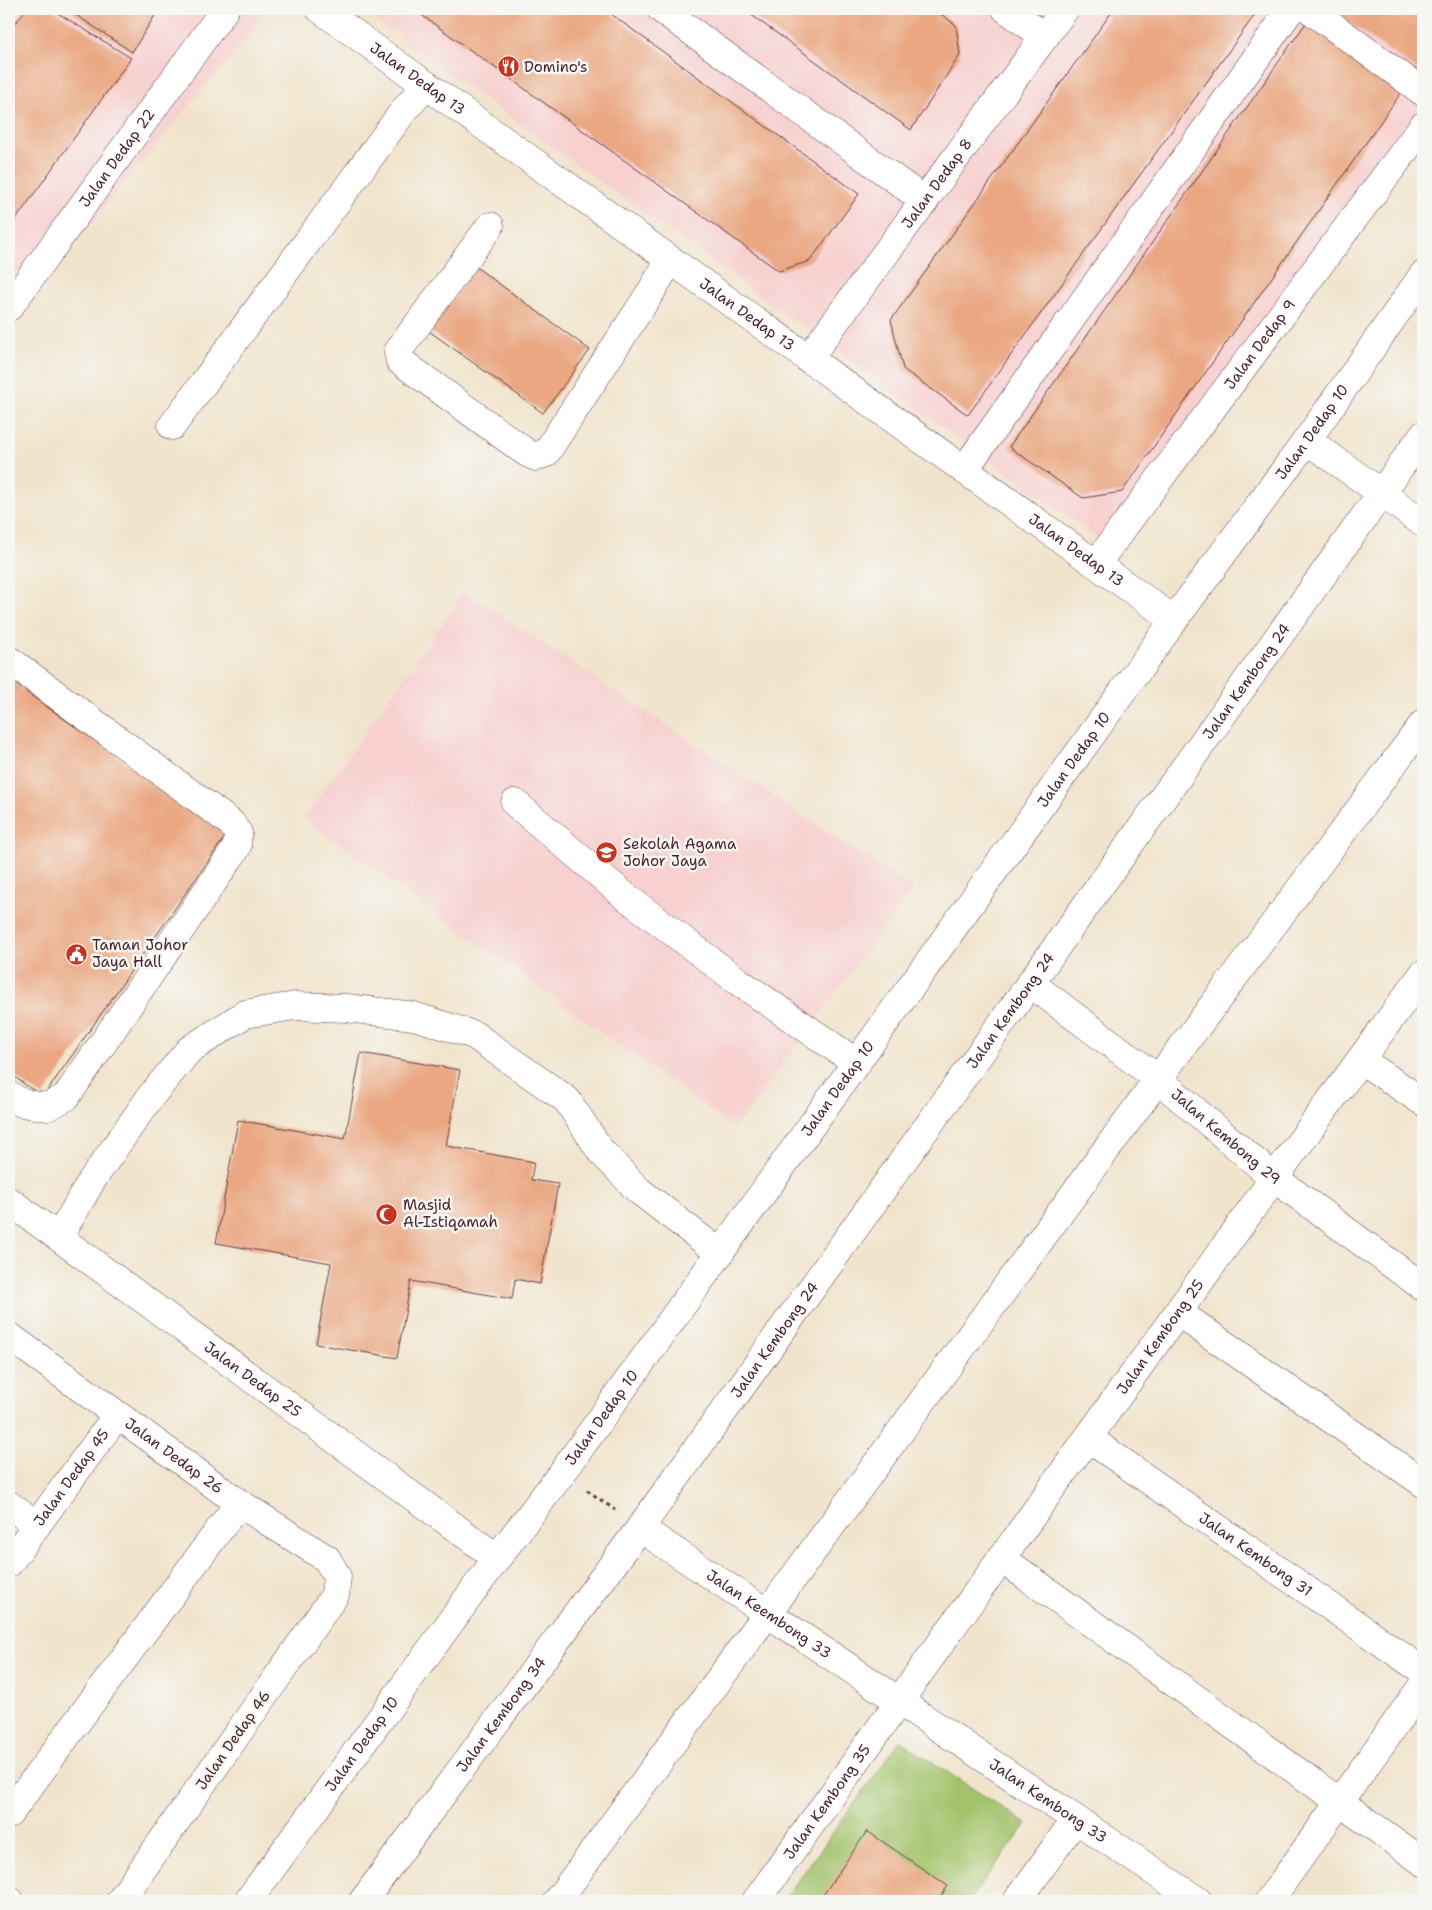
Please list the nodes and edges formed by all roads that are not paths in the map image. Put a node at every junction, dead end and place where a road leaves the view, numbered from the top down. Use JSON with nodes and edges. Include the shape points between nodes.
{"nodes":[{"id":1,"x":225,"y":9,"type":"edge"},
{"id":2,"x":320,"y":9,"type":"edge"},
{"id":3,"x":661,"y":9,"type":"edge"},
{"id":4,"x":1006,"y":9,"type":"edge"},
{"id":5,"x":1066,"y":9,"type":"edge"},
{"id":6,"x":1291,"y":9,"type":"edge"},
{"id":7,"x":1309,"y":9,"type":"edge"},
{"id":8,"x":1045,"y":37,"type":"junction"},
{"id":9,"x":427,"y":85,"type":"junction"},
{"id":10,"x":1423,"y":92,"type":"edge"},
{"id":11,"x":1423,"y":126,"type":"edge"},
{"id":12,"x":925,"y":201,"type":"junction"},
{"id":13,"x":490,"y":226,"type":"dead end"},
{"id":14,"x":670,"y":260,"type":"junction"},
{"id":15,"x":1423,"y":274,"type":"edge"},
{"id":16,"x":9,"y":307,"type":"edge"},
{"id":17,"x":808,"y":359,"type":"junction"},
{"id":18,"x":172,"y":426,"type":"dead end"},
{"id":19,"x":1423,"y":435,"type":"edge"},
{"id":20,"x":1307,"y":440,"type":"junction"},
{"id":21,"x":964,"y":470,"type":"junction"},
{"id":22,"x":1382,"y":493,"type":"junction"},
{"id":23,"x":1423,"y":523,"type":"edge"},
{"id":24,"x":1096,"y":564,"type":"junction"},
{"id":25,"x":1174,"y":620,"type":"junction"},
{"id":26,"x":9,"y":660,"type":"edge"},
{"id":27,"x":1423,"y":724,"type":"edge"},
{"id":28,"x":515,"y":803,"type":"dead end"},
{"id":29,"x":1423,"y":974,"type":"edge"},
{"id":30,"x":1030,"y":983,"type":"junction"},
{"id":31,"x":1362,"y":1060,"type":"junction"},
{"id":32,"x":857,"y":1063,"type":"junction"},
{"id":33,"x":1158,"y":1079,"type":"junction"},
{"id":34,"x":9,"y":1094,"type":"edge"},
{"id":35,"x":1423,"y":1102,"type":"edge"},
{"id":36,"x":1274,"y":1178,"type":"junction"},
{"id":37,"x":9,"y":1201,"type":"edge"},
{"id":38,"x":59,"y":1237,"type":"junction"},
{"id":39,"x":720,"y":1253,"type":"junction"},
{"id":40,"x":1423,"y":1287,"type":"edge"},
{"id":41,"x":1179,"y":1313,"type":"junction"},
{"id":42,"x":9,"y":1336,"type":"edge"},
{"id":43,"x":117,"y":1415,"type":"junction"},
{"id":44,"x":1088,"y":1438,"type":"junction"},
{"id":45,"x":1423,"y":1483,"type":"edge"},
{"id":46,"x":239,"y":1503,"type":"junction"},
{"id":47,"x":9,"y":1505,"type":"edge"},
{"id":48,"x":37,"y":1525,"type":"junction"},
{"id":49,"x":640,"y":1528,"type":"junction"},
{"id":50,"x":496,"y":1558,"type":"junction"},
{"id":51,"x":1001,"y":1558,"type":"junction"},
{"id":52,"x":9,"y":1563,"type":"edge"},
{"id":53,"x":337,"y":1576,"type":"joint"},
{"id":54,"x":767,"y":1613,"type":"junction"},
{"id":55,"x":1423,"y":1670,"type":"edge"},
{"id":56,"x":1423,"y":1685,"type":"edge"},
{"id":57,"x":898,"y":1701,"type":"junction"},
{"id":58,"x":1341,"y":1801,"type":"junction"},
{"id":59,"x":9,"y":1814,"type":"edge"},
{"id":60,"x":1076,"y":1820,"type":"junction"},
{"id":61,"x":1423,"y":1862,"type":"edge"},
{"id":62,"x":120,"y":1901,"type":"edge"},
{"id":63,"x":248,"y":1901,"type":"edge"},
{"id":64,"x":363,"y":1901,"type":"edge"},
{"id":65,"x":557,"y":1901,"type":"edge"},
{"id":66,"x":756,"y":1901,"type":"edge"},
{"id":67,"x":1017,"y":1901,"type":"edge"},
{"id":68,"x":1198,"y":1901,"type":"edge"},
{"id":69,"x":1270,"y":1901,"type":"edge"}],
"edges":[{"from":1,"to":16,"type":"street","name":"Jalan Dedap 22"},
{"from":2,"to":9,"type":"street","name":"Jalan Dedap 13"},
{"from":3,"to":12,"type":"street"},
{"from":4,"to":8,"type":"street"},
{"from":5,"to":8,"type":"street","name":"Jalan Dedap 8"},
{"from":6,"to":21,"type":"street"},
{"from":7,"to":10,"type":"street"},
{"from":8,"to":12,"type":"street","name":"Jalan Dedap 8"},
{"from":9,"to":14,"type":"street","name":"Jalan Dedap 13"},
{"from":9,"to":18,"type":"street","via":[[405,109]]},
{"from":11,"to":24,"type":"street","name":"Jalan Dedap 9"},
{"from":12,"to":17,"type":"street","name":"Jalan Dedap 8"},
{"from":13,"to":14,"type":"street","via":[[398,352],[400,361],[536,457],[546,453]]},
{"from":14,"to":17,"type":"street","name":"Jalan Dedap 13"},
{"from":15,"to":20,"type":"street","name":"Jalan Dedap 10"},
{"from":17,"to":21,"type":"street","name":"Jalan Dedap 13"},
{"from":19,"to":22,"type":"street","name":"Jalan Kembong 24"},
{"from":20,"to":22,"type":"street"},
{"from":20,"to":25,"type":"street","name":"Jalan Dedap 10"},
{"from":21,"to":24,"type":"street","name":"Jalan Dedap 13"},
{"from":22,"to":23,"type":"street"},
{"from":22,"to":30,"type":"street","name":"Jalan Kembong 24"},
{"from":24,"to":25,"type":"street","name":"Jalan Dedap 13"},
{"from":25,"to":32,"type":"street","name":"Jalan Dedap 10"},
{"from":26,"to":34,"type":"street","via":[[232,823],[238,833],[237,847],[66,1097],[47,1107],[22,1103]]},
{"from":27,"to":33,"type":"street"},
{"from":28,"to":32,"type":"street","via":[[625,896],[739,982]]},
{"from":29,"to":31,"type":"street","name":"Jalan Kembong 25"},
{"from":30,"to":33,"type":"street","name":"Jalan Kembong 29"},
{"from":30,"to":49,"type":"street","name":"Jalan Kembong 24"},
{"from":31,"to":35,"type":"street"},
{"from":31,"to":36,"type":"street","name":"Jalan Kembong 25"},
{"from":32,"to":39,"type":"street","name":"Jalan Dedap 10"},
{"from":33,"to":36,"type":"street","name":"Jalan Kembong 29"},
{"from":33,"to":54,"type":"street"},
{"from":36,"to":40,"type":"street","name":"Jalan Kembong 29"},
{"from":36,"to":41,"type":"street","name":"Jalan Kembong 25"},
{"from":37,"to":38,"type":"street","name":"Jalan Dedap 25"},
{"from":38,"to":39,"type":"street","via":[[92,1180],[151,1096],[189,1050],[245,1014],[295,1006],[414,1016],[474,1035],[567,1100],[600,1150],[638,1190]]},
{"from":38,"to":50,"type":"street","name":"Jalan Dedap 25"},
{"from":39,"to":50,"type":"street","name":"Jalan Dedap 10","via":[[562,1473]]},
{"from":41,"to":44,"type":"street","name":"Jalan Kembong 25"},
{"from":41,"to":45,"type":"street"},
{"from":42,"to":43,"type":"street","name":"Jalan Dedap 26"},
{"from":43,"to":46,"type":"street","name":"Jalan Dedap 26"},
{"from":43,"to":48,"type":"street","name":"Jalan Dedap 45"},
{"from":44,"to":51,"type":"street","name":"Jalan Kembong 25"},
{"from":44,"to":55,"type":"street","name":"Jalan Kembong 31"},
{"from":46,"to":53,"type":"street","name":"Jalan Dedap 26","via":[[327,1559]]},
{"from":46,"to":59,"type":"street"},
{"from":47,"to":48,"type":"street"},
{"from":48,"to":52,"type":"street","name":"Jalan Dedap 45"},
{"from":49,"to":54,"type":"street","name":"Jalan Keembong 33"},
{"from":49,"to":64,"type":"street","name":"Jalan Kembong 34"},
{"from":50,"to":63,"type":"street","name":"Jalan Dedap 10"},
{"from":51,"to":57,"type":"street","name":"Jalan Kembong 25"},
{"from":51,"to":58,"type":"street"},
{"from":53,"to":62,"type":"street","name":"Jalan Dedap 46","via":[[334,1595]]},
{"from":54,"to":57,"type":"street","name":"Jalan Keembong 33"},
{"from":54,"to":65,"type":"street"},
{"from":56,"to":58,"type":"street"},
{"from":57,"to":60,"type":"street","name":"Jalan Kembong 33"},
{"from":57,"to":66,"type":"street","name":"Jalan Kembong 35"},
{"from":58,"to":61,"type":"street"},
{"from":58,"to":69,"type":"street"},
{"from":60,"to":67,"type":"street"},
{"from":60,"to":68,"type":"street","name":"Jalan Kembong 33"}]}
